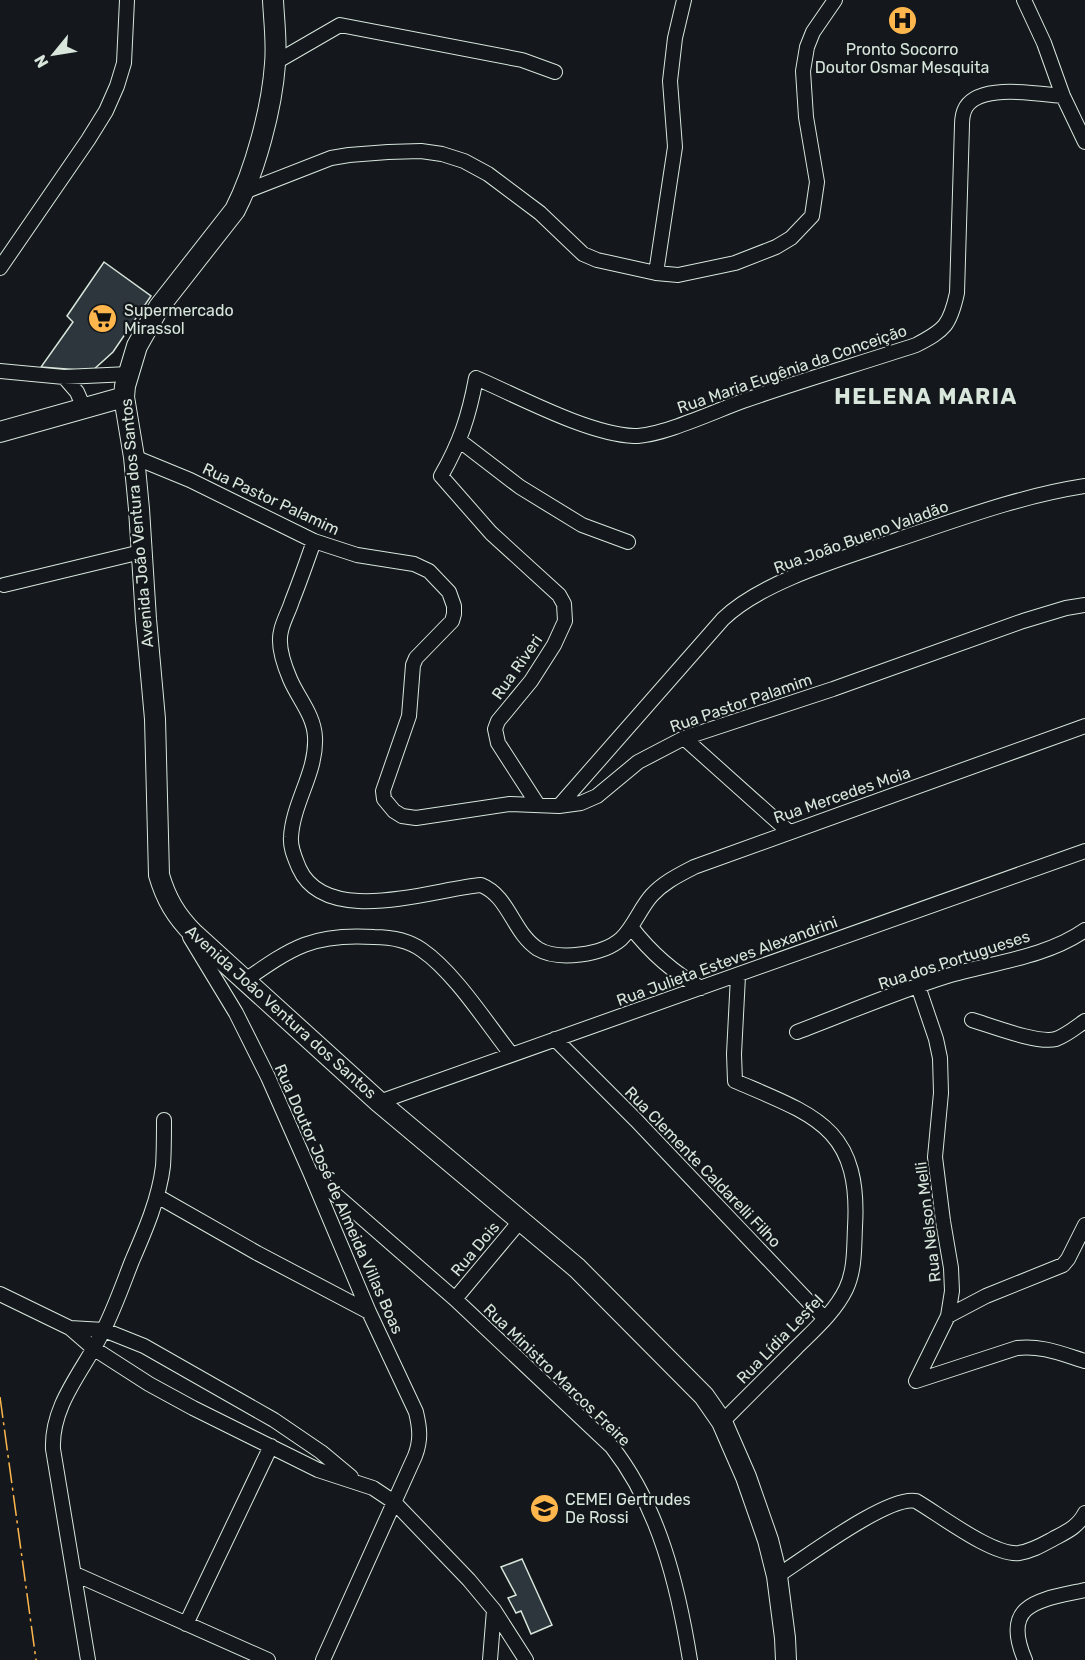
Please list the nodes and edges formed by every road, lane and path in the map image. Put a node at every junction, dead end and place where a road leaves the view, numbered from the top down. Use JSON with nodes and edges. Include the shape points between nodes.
{"nodes":[{"id":1,"x":127,"y":0,"type":"edge"},
{"id":2,"x":273,"y":0,"type":"edge"},
{"id":3,"x":684,"y":0,"type":"edge"},
{"id":4,"x":835,"y":0,"type":"edge"},
{"id":5,"x":1024,"y":0,"type":"edge"},
{"id":6,"x":276,"y":62,"type":"junction"},
{"id":7,"x":555,"y":72,"type":"dead end"},
{"id":8,"x":1063,"y":96,"type":"junction"},
{"id":9,"x":1085,"y":142,"type":"edge"},
{"id":10,"x":244,"y":192,"type":"junction"},
{"id":11,"x":0,"y":268,"type":"edge"},
{"id":12,"x":656,"y":273,"type":"junction"},
{"id":13,"x":0,"y":371,"type":"edge"},
{"id":14,"x":129,"y":374,"type":"junction"},
{"id":15,"x":64,"y":377,"type":"junction"},
{"id":16,"x":124,"y":398,"type":"junction"},
{"id":17,"x":84,"y":408,"type":"junction"},
{"id":18,"x":0,"y":432,"type":"edge"},
{"id":19,"x":460,"y":441,"type":"junction"},
{"id":20,"x":134,"y":457,"type":"junction"},
{"id":21,"x":1085,"y":486,"type":"edge"},
{"id":22,"x":314,"y":541,"type":"junction"},
{"id":23,"x":628,"y":542,"type":"dead end"},
{"id":24,"x":141,"y":552,"type":"junction"},
{"id":25,"x":4,"y":585,"type":"dead end"},
{"id":26,"x":1085,"y":605,"type":"edge"},
{"id":27,"x":1085,"y":726,"type":"edge"},
{"id":28,"x":684,"y":738,"type":"junction"},
{"id":29,"x":538,"y":805,"type":"junction"},
{"id":30,"x":559,"y":806,"type":"junction"},
{"id":31,"x":788,"y":831,"type":"junction"},
{"id":32,"x":1085,"y":851,"type":"edge"},
{"id":33,"x":179,"y":919,"type":"junction"},
{"id":34,"x":631,"y":927,"type":"junction"},
{"id":35,"x":1085,"y":930,"type":"edge"},
{"id":36,"x":738,"y":976,"type":"junction"},
{"id":37,"x":244,"y":981,"type":"junction"},
{"id":38,"x":918,"y":986,"type":"junction"},
{"id":39,"x":701,"y":988,"type":"junction"},
{"id":40,"x":972,"y":1020,"type":"dead end"},
{"id":41,"x":1085,"y":1021,"type":"edge"},
{"id":42,"x":797,"y":1032,"type":"dead end"},
{"id":43,"x":555,"y":1039,"type":"junction"},
{"id":44,"x":511,"y":1054,"type":"junction"},
{"id":45,"x":379,"y":1102,"type":"junction"},
{"id":46,"x":164,"y":1120,"type":"dead end"},
{"id":47,"x":310,"y":1172,"type":"junction"},
{"id":48,"x":157,"y":1196,"type":"junction"},
{"id":49,"x":521,"y":1220,"type":"junction"},
{"id":50,"x":1085,"y":1225,"type":"edge"},
{"id":51,"x":0,"y":1294,"type":"edge"},
{"id":52,"x":454,"y":1299,"type":"junction"},
{"id":53,"x":369,"y":1312,"type":"junction"},
{"id":54,"x":948,"y":1316,"type":"junction"},
{"id":55,"x":825,"y":1319,"type":"junction"},
{"id":56,"x":70,"y":1328,"type":"junction"},
{"id":57,"x":104,"y":1330,"type":"junction"},
{"id":58,"x":93,"y":1348,"type":"junction"},
{"id":59,"x":1085,"y":1361,"type":"edge"},
{"id":60,"x":722,"y":1422,"type":"junction"},
{"id":61,"x":271,"y":1446,"type":"junction"},
{"id":62,"x":360,"y":1484,"type":"junction"},
{"id":63,"x":394,"y":1502,"type":"junction"},
{"id":64,"x":1085,"y":1513,"type":"edge"},
{"id":65,"x":75,"y":1574,"type":"junction"},
{"id":66,"x":777,"y":1576,"type":"junction"},
{"id":67,"x":1085,"y":1590,"type":"edge"},
{"id":68,"x":494,"y":1610,"type":"junction"},
{"id":69,"x":186,"y":1624,"type":"junction"},
{"id":70,"x":88,"y":1660,"type":"edge"},
{"id":71,"x":268,"y":1660,"type":"edge"},
{"id":72,"x":323,"y":1660,"type":"edge"},
{"id":73,"x":490,"y":1660,"type":"edge"},
{"id":74,"x":526,"y":1660,"type":"edge"},
{"id":75,"x":690,"y":1660,"type":"edge"},
{"id":76,"x":786,"y":1660,"type":"edge"},
{"id":77,"x":1025,"y":1660,"type":"edge"}],
"edges":[{"from":1,"to":11,"type":"street","via":[[124,63],[106,111]]},
{"from":2,"to":6,"type":"main road","name":"Avenida João Ventura dos Santos"},
{"from":3,"to":12,"type":"street","via":[[670,81],[675,147]]},
{"from":4,"to":12,"type":"street","via":[[813,32],[803,71],[817,182],[812,216],[791,238],[735,264],[678,275]]},
{"from":5,"to":8,"type":"street"},
{"from":6,"to":7,"type":"street","via":[[340,25],[522,60]]},
{"from":6,"to":10,"type":"main road","name":"Avenida João Ventura dos Santos"},
{"from":8,"to":9,"type":"street"},
{"from":8,"to":19,"type":"street","name":"Rua Maria Eugênia da Conceição","via":[[1007,92],[982,95],[967,105],[962,125],[957,293],[953,314],[936,335],[659,432],[636,436],[611,433],[574,420],[476,378]]},
{"from":10,"to":12,"type":"street","via":[[331,158],[388,152],[442,154],[488,174],[540,213],[583,254]]},
{"from":10,"to":14,"type":"main road","name":"Avenida João Ventura dos Santos","via":[[235,210],[159,307],[137,345]]},
{"from":13,"to":15,"type":"street"},
{"from":14,"to":15,"type":"street"},
{"from":14,"to":16,"type":"main road","name":"Avenida João Ventura dos Santos"},
{"from":15,"to":17,"type":"street"},
{"from":16,"to":17,"type":"main road"},
{"from":16,"to":20,"type":"main road","name":"Avenida João Ventura dos Santos"},
{"from":17,"to":18,"type":"main road"},
{"from":19,"to":23,"type":"street","via":[[520,487],[582,525]]},
{"from":19,"to":29,"type":"street","name":"Rua Riveri","via":[[441,476],[491,533],[564,604],[565,621],[554,645],[495,729],[498,743]]},
{"from":20,"to":22,"type":"street","name":"Rua Pastor Palamim"},
{"from":20,"to":24,"type":"main road","name":"Avenida João Ventura dos Santos"},
{"from":21,"to":30,"type":"street","name":"Rua João Bueno Valadão","via":[[1010,501],[965,516],[832,562],[744,602],[723,619]]},
{"from":22,"to":29,"type":"street","name":"Rua Pastor Palamim","via":[[357,555],[414,564],[429,571],[449,592],[454,606],[452,621],[413,665],[409,716],[383,791],[388,806],[402,816],[416,818],[479,807]]},
{"from":22,"to":34,"type":"street","name":"Rua Mercedes Moia","via":[[280,632],[285,667],[315,734],[312,765],[298,801],[291,839],[302,874],[330,896],[348,901],[406,898],[481,885],[496,895],[528,940],[549,953],[594,953],[621,939]]},
{"from":24,"to":25,"type":"street"},
{"from":24,"to":33,"type":"main road","name":"Avenida João Ventura dos Santos","via":[[155,719],[159,875]]},
{"from":26,"to":28,"type":"street","name":"Rua Pastor Palamim","via":[[1023,621]]},
{"from":27,"to":31,"type":"street","name":"Rua Mercedes Moia"},
{"from":28,"to":30,"type":"street","name":"Rua Pastor Palamim","via":[[638,762],[589,801]]},
{"from":28,"to":31,"type":"street"},
{"from":29,"to":30,"type":"street","name":"Rua Pastor Palamim"},
{"from":31,"to":34,"type":"street","name":"Rua Mercedes Moia","via":[[670,879],[653,894]]},
{"from":32,"to":36,"type":"street","name":"Rua Julieta Esteves Alexandrini"},
{"from":33,"to":37,"type":"main road","name":"Avenida João Ventura dos Santos"},
{"from":33,"to":47,"type":"street","name":"Rua Doutor José de Almeida Villas Boas","via":[[236,1013]]},
{"from":34,"to":39,"type":"street","via":[[665,964]]},
{"from":35,"to":38,"type":"street","name":"Rua dos Portugueses","via":[[1018,958]]},
{"from":36,"to":39,"type":"street","name":"Rua Julieta Esteves Alexandrini"},
{"from":36,"to":55,"type":"street","name":"Rua Lídia Lesfel","via":[[735,1081],[804,1111],[840,1144],[853,1173],[853,1267],[846,1290]]},
{"from":37,"to":44,"type":"street","via":[[314,940],[333,936],[394,938],[420,948],[433,959]]},
{"from":37,"to":45,"type":"main road","name":"Avenida João Ventura dos Santos"},
{"from":38,"to":42,"type":"street","name":"Rua dos Portugueses"},
{"from":38,"to":54,"type":"street","name":"Rua Nelson Melli","via":[[940,1058],[935,1157],[951,1268]]},
{"from":39,"to":43,"type":"street","name":"Rua Julieta Esteves Alexandrini"},
{"from":40,"to":41,"type":"street","via":[[1047,1040]]},
{"from":43,"to":44,"type":"street","name":"Rua Julieta Esteves Alexandrini"},
{"from":43,"to":55,"type":"street","name":"Rua Clemente Caldarelli Filho"},
{"from":44,"to":45,"type":"street","name":"Rua Julieta Esteves Alexandrini"},
{"from":45,"to":49,"type":"main road","name":"Avenida João Ventura dos Santos"},
{"from":46,"to":48,"type":"street","via":[[163,1167]]},
{"from":47,"to":52,"type":"street","name":"Rua Ministro Marcos Freire"},
{"from":47,"to":53,"type":"street","name":"Rua Doutor José de Almeida Villas Boas"},
{"from":48,"to":53,"type":"street"},
{"from":48,"to":57,"type":"street"},
{"from":49,"to":52,"type":"street","name":"Rua Dois"},
{"from":49,"to":60,"type":"main road","name":"Avenida João Ventura dos Santos","via":[[578,1268],[666,1355]]},
{"from":50,"to":54,"type":"street","via":[[1063,1265]]},
{"from":51,"to":56,"type":"street"},
{"from":52,"to":75,"type":"street","name":"Rua Ministro Marcos Freire","via":[[612,1447],[628,1467],[669,1565]]},
{"from":53,"to":63,"type":"street","name":"Rua Doutor José de Almeida Villas Boas","via":[[416,1412],[420,1429],[415,1456]]},
{"from":54,"to":59,"type":"street","name":"Rua Nelson Melli","via":[[915,1381],[1031,1346]]},
{"from":55,"to":60,"type":"street","name":"Rua Lídia Lesfel"},
{"from":56,"to":57,"type":"street"},
{"from":56,"to":58,"type":"street"},
{"from":57,"to":58,"type":"street"},
{"from":57,"to":62,"type":"street","via":[[144,1346],[274,1420]]},
{"from":58,"to":61,"type":"street","via":[[158,1389]]},
{"from":58,"to":65,"type":"street","via":[[68,1393],[53,1434]]},
{"from":60,"to":66,"type":"main road","name":"Avenida João Ventura dos Santos","via":[[758,1506]]},
{"from":61,"to":62,"type":"street","via":[[318,1470]]},
{"from":61,"to":69,"type":"street"},
{"from":62,"to":63,"type":"street"},
{"from":63,"to":68,"type":"street"},
{"from":63,"to":72,"type":"street","name":"Rua Doutor José de Almeida Villas Boas"},
{"from":64,"to":66,"type":"street","via":[[1075,1527],[1033,1550],[1004,1552],[908,1499],[867,1517]]},
{"from":65,"to":69,"type":"street"},
{"from":65,"to":70,"type":"street"},
{"from":66,"to":76,"type":"main road","name":"Avenida João Ventura dos Santos"},
{"from":67,"to":77,"type":"street","via":[[1044,1599],[1022,1613],[1016,1635]]},
{"from":68,"to":73,"type":"street"},
{"from":68,"to":74,"type":"street"},
{"from":69,"to":71,"type":"street"}]}
